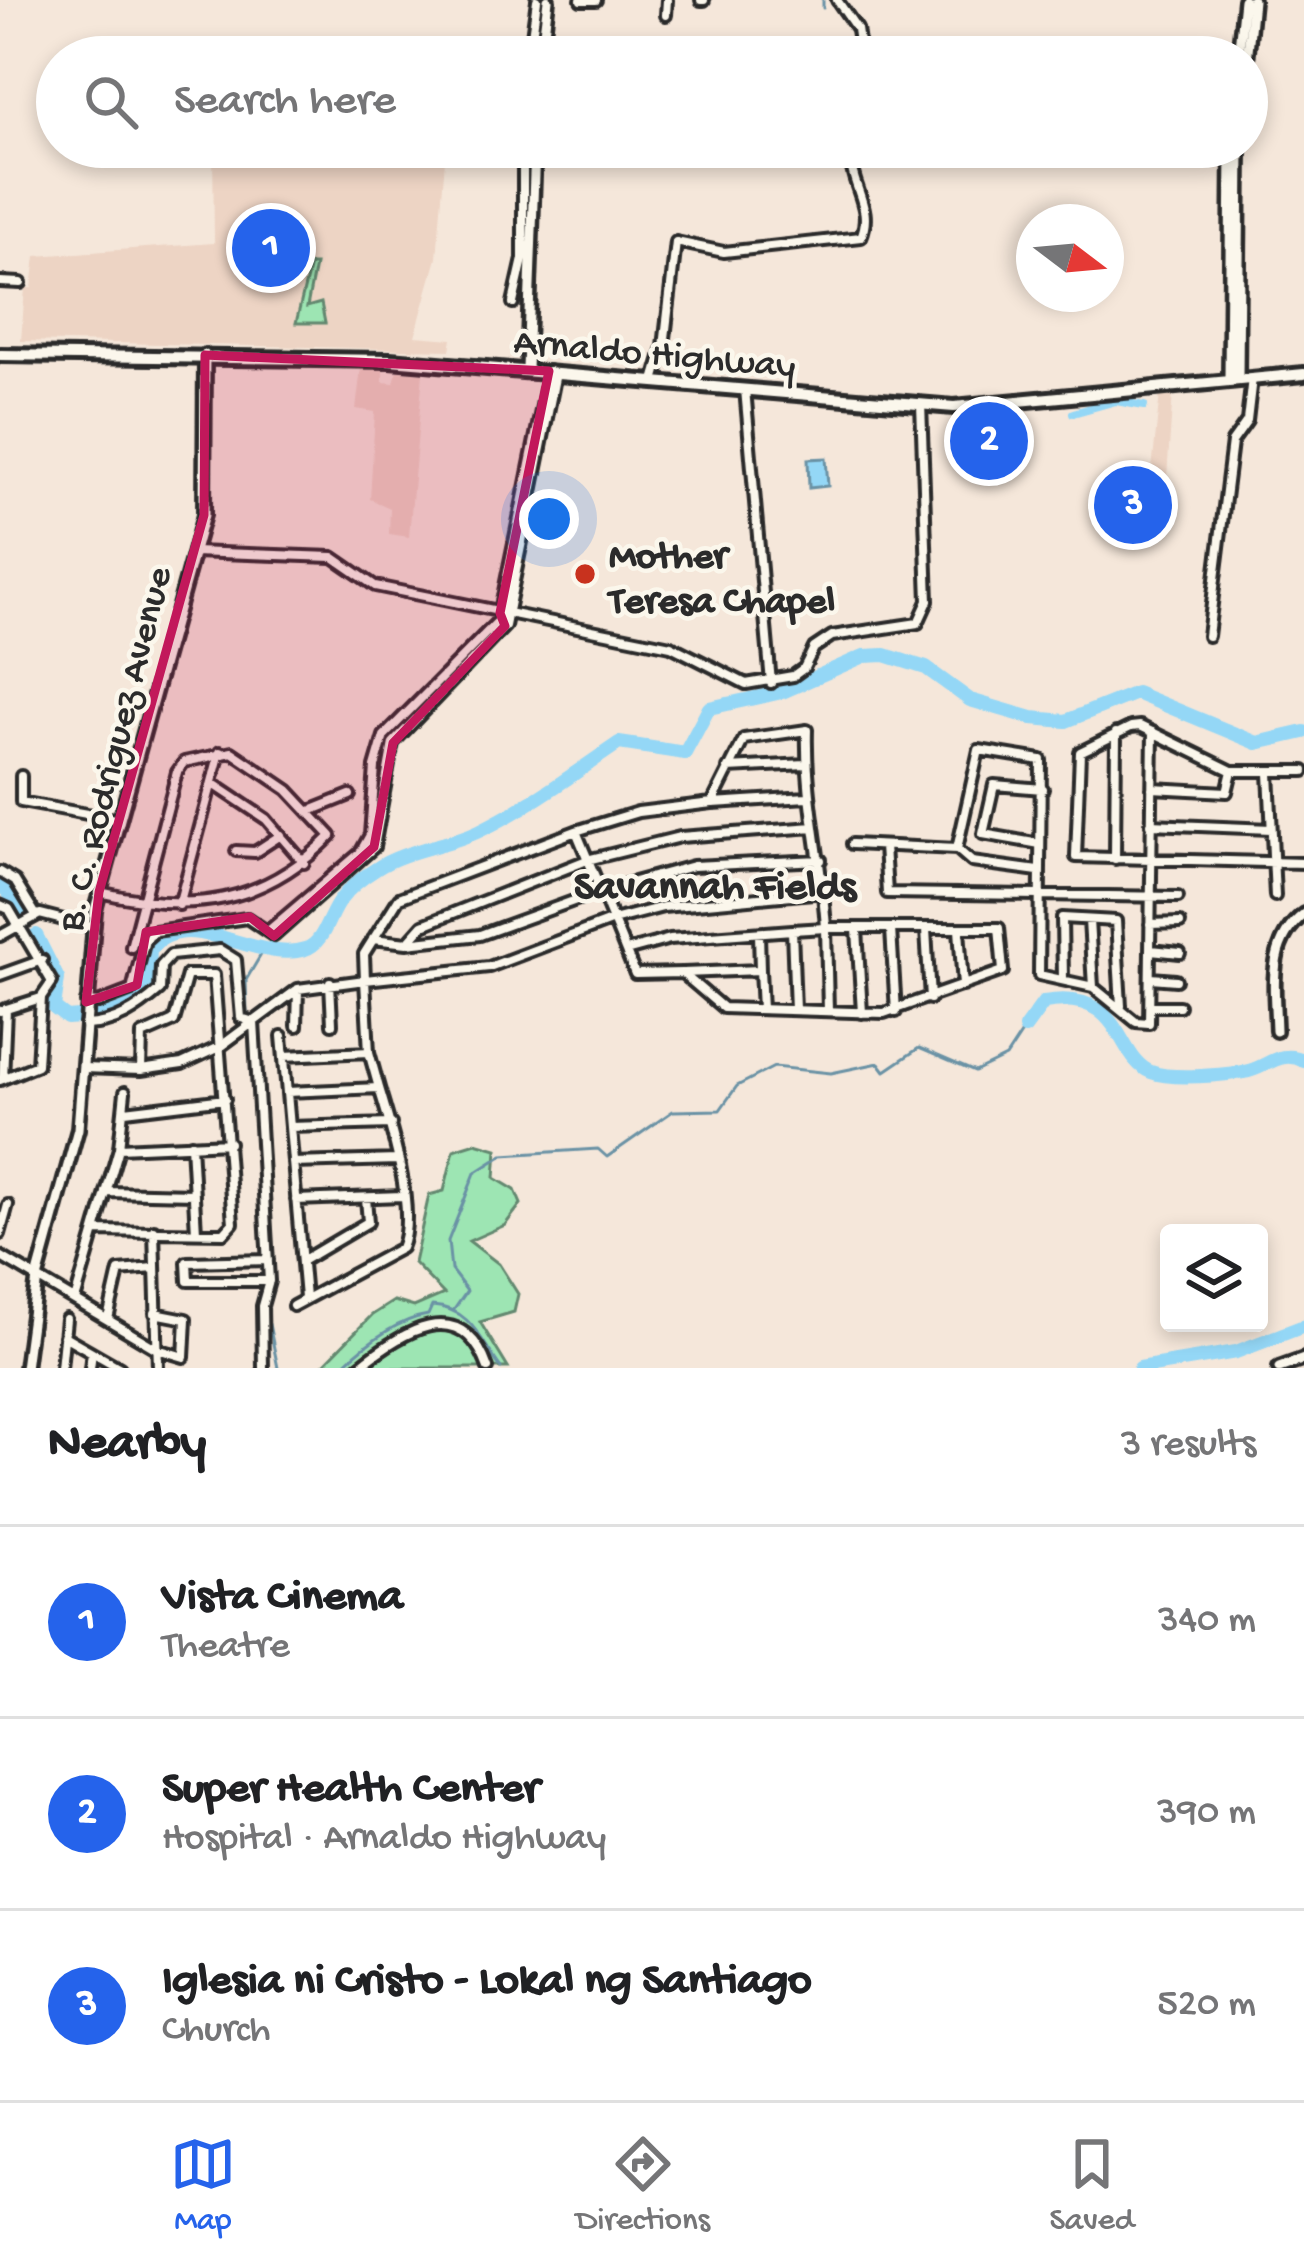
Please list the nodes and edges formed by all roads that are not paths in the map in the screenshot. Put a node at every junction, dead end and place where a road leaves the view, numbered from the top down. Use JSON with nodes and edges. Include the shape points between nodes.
{"nodes":[{"id":1,"x":537,"y":0,"type":"edge"},
{"id":2,"x":548,"y":0,"type":"edge"},
{"id":3,"x":581,"y":0,"type":"edge"},
{"id":4,"x":596,"y":0,"type":"edge"},
{"id":5,"x":667,"y":0,"type":"edge"},
{"id":6,"x":837,"y":0,"type":"edge"},
{"id":7,"x":1248,"y":0,"type":"edge"},
{"id":8,"x":666,"y":15,"type":"dead end"},
{"id":9,"x":533,"y":36,"type":"edge"},
{"id":10,"x":544,"y":36,"type":"edge"},
{"id":11,"x":858,"y":36,"type":"edge"},
{"id":12,"x":1242,"y":36,"type":"edge"},
{"id":13,"x":1247,"y":36,"type":"edge"},
{"id":14,"x":523,"y":168,"type":"edge"},
{"id":15,"x":535,"y":168,"type":"edge"},
{"id":16,"x":848,"y":168,"type":"edge"},
{"id":17,"x":1236,"y":168,"type":"edge"},
{"id":18,"x":0,"y":282,"type":"edge"},
{"id":19,"x":21,"y":283,"type":"dead end"},
{"id":20,"x":513,"y":303,"type":"joint"},
{"id":21,"x":527,"y":310,"type":"junction"},
{"id":22,"x":0,"y":355,"type":"edge"},
{"id":23,"x":206,"y":355,"type":"junction"},
{"id":24,"x":527,"y":370,"type":"junction"},
{"id":25,"x":553,"y":371,"type":"junction"},
{"id":26,"x":1304,"y":374,"type":"edge"},
{"id":27,"x":1240,"y":379,"type":"junction"},
{"id":28,"x":654,"y":381,"type":"junction"},
{"id":29,"x":745,"y":388,"type":"junction"},
{"id":30,"x":921,"y":404,"type":"junction"},
{"id":31,"x":191,"y":552,"type":"junction"},
{"id":32,"x":504,"y":613,"type":"junction"},
{"id":33,"x":1208,"y":636,"type":"dead end"},
{"id":34,"x":771,"y":683,"type":"junction"},
{"id":35,"x":1153,"y":732,"type":"junction"},
{"id":36,"x":1116,"y":733,"type":"junction"},
{"id":37,"x":221,"y":750,"type":"junction"},
{"id":38,"x":806,"y":764,"type":"junction"},
{"id":39,"x":728,"y":768,"type":"junction"},
{"id":40,"x":1232,"y":771,"type":"junction"},
{"id":41,"x":1304,"y":771,"type":"edge"},
{"id":42,"x":1269,"y":773,"type":"junction"},
{"id":43,"x":21,"y":776,"type":"dead end"},
{"id":44,"x":212,"y":784,"type":"junction"},
{"id":45,"x":1152,"y":788,"type":"junction"},
{"id":46,"x":1043,"y":789,"type":"junction"},
{"id":47,"x":350,"y":795,"type":"dead end"},
{"id":48,"x":807,"y":797,"type":"junction"},
{"id":49,"x":712,"y":803,"type":"junction"},
{"id":50,"x":310,"y":811,"type":"junction"},
{"id":51,"x":120,"y":820,"type":"junction"},
{"id":52,"x":1151,"y":824,"type":"junction"},
{"id":53,"x":814,"y":827,"type":"junction"},
{"id":54,"x":1271,"y":829,"type":"junction"},
{"id":55,"x":576,"y":831,"type":"junction"},
{"id":56,"x":281,"y":835,"type":"junction"},
{"id":57,"x":851,"y":844,"type":"dead end"},
{"id":58,"x":1040,"y":844,"type":"junction"},
{"id":59,"x":884,"y":847,"type":"junction"},
{"id":60,"x":957,"y":849,"type":"junction"},
{"id":61,"x":236,"y":850,"type":"dead end"},
{"id":62,"x":1114,"y":859,"type":"junction"},
{"id":63,"x":586,"y":860,"type":"junction"},
{"id":64,"x":820,"y":860,"type":"junction"},
{"id":65,"x":1150,"y":860,"type":"junction"},
{"id":66,"x":304,"y":863,"type":"junction"},
{"id":67,"x":1304,"y":863,"type":"edge"},
{"id":68,"x":1272,"y":865,"type":"junction"},
{"id":69,"x":1038,"y":871,"type":"junction"},
{"id":70,"x":0,"y":872,"type":"edge"},
{"id":71,"x":601,"y":891,"type":"junction"},
{"id":72,"x":99,"y":892,"type":"junction"},
{"id":73,"x":824,"y":892,"type":"junction"},
{"id":74,"x":1037,"y":895,"type":"junction"},
{"id":75,"x":1149,"y":895,"type":"junction"},
{"id":76,"x":1275,"y":896,"type":"dead end"},
{"id":77,"x":1178,"y":897,"type":"dead end"},
{"id":78,"x":141,"y":902,"type":"junction"},
{"id":79,"x":0,"y":905,"type":"edge"},
{"id":80,"x":179,"y":907,"type":"junction"},
{"id":81,"x":1304,"y":914,"type":"edge"},
{"id":82,"x":36,"y":915,"type":"junction"},
{"id":83,"x":613,"y":920,"type":"junction"},
{"id":84,"x":1089,"y":920,"type":"junction"},
{"id":85,"x":1180,"y":923,"type":"dead end"},
{"id":86,"x":1150,"y":924,"type":"junction"},
{"id":87,"x":21,"y":927,"type":"junction"},
{"id":88,"x":92,"y":927,"type":"junction"},
{"id":89,"x":826,"y":928,"type":"junction"},
{"id":90,"x":857,"y":928,"type":"junction"},
{"id":91,"x":926,"y":928,"type":"junction"},
{"id":92,"x":891,"y":929,"type":"junction"},
{"id":93,"x":959,"y":929,"type":"junction"},
{"id":94,"x":792,"y":930,"type":"junction"},
{"id":95,"x":759,"y":933,"type":"junction"},
{"id":96,"x":0,"y":936,"type":"edge"},
{"id":97,"x":373,"y":939,"type":"junction"},
{"id":98,"x":407,"y":943,"type":"junction"},
{"id":99,"x":131,"y":947,"type":"dead end"},
{"id":100,"x":1150,"y":950,"type":"junction"},
{"id":101,"x":626,"y":951,"type":"junction"},
{"id":102,"x":1180,"y":953,"type":"dead end"},
{"id":103,"x":42,"y":960,"type":"junction"},
{"id":104,"x":760,"y":970,"type":"junction"},
{"id":105,"x":682,"y":973,"type":"junction"},
{"id":106,"x":0,"y":975,"type":"edge"},
{"id":107,"x":1151,"y":978,"type":"junction"},
{"id":108,"x":1063,"y":979,"type":"junction"},
{"id":109,"x":365,"y":980,"type":"junction"},
{"id":110,"x":1176,"y":980,"type":"dead end"},
{"id":111,"x":330,"y":982,"type":"junction"},
{"id":112,"x":963,"y":986,"type":"junction"},
{"id":113,"x":1094,"y":987,"type":"junction"},
{"id":114,"x":298,"y":989,"type":"junction"},
{"id":115,"x":41,"y":998,"type":"junction"},
{"id":116,"x":930,"y":999,"type":"junction"},
{"id":117,"x":86,"y":1003,"type":"junction"},
{"id":118,"x":1151,"y":1006,"type":"junction"},
{"id":119,"x":1179,"y":1006,"type":"dead end"},
{"id":120,"x":1121,"y":1007,"type":"junction"},
{"id":121,"x":762,"y":1009,"type":"junction"},
{"id":122,"x":3,"y":1010,"type":"edge"},
{"id":123,"x":795,"y":1010,"type":"junction"},
{"id":124,"x":828,"y":1011,"type":"junction"},
{"id":125,"x":896,"y":1012,"type":"junction"},
{"id":126,"x":862,"y":1013,"type":"junction"},
{"id":127,"x":254,"y":1022,"type":"junction"},
{"id":128,"x":85,"y":1024,"type":"junction"},
{"id":129,"x":332,"y":1024,"type":"dead end"},
{"id":130,"x":297,"y":1026,"type":"dead end"},
{"id":131,"x":1276,"y":1031,"type":"dead end"},
{"id":132,"x":282,"y":1036,"type":"dead end"},
{"id":133,"x":221,"y":1046,"type":"junction"},
{"id":134,"x":369,"y":1052,"type":"junction"},
{"id":135,"x":284,"y":1056,"type":"junction"},
{"id":136,"x":83,"y":1068,"type":"junction"},
{"id":137,"x":141,"y":1070,"type":"junction"},
{"id":138,"x":2,"y":1080,"type":"edge"},
{"id":139,"x":379,"y":1088,"type":"junction"},
{"id":140,"x":125,"y":1092,"type":"dead end"},
{"id":141,"x":287,"y":1092,"type":"junction"},
{"id":142,"x":226,"y":1099,"type":"junction"},
{"id":143,"x":125,"y":1111,"type":"junction"},
{"id":144,"x":391,"y":1124,"type":"junction"},
{"id":145,"x":290,"y":1127,"type":"junction"},
{"id":146,"x":229,"y":1143,"type":"junction"},
{"id":147,"x":191,"y":1144,"type":"junction"},
{"id":148,"x":119,"y":1148,"type":"junction"},
{"id":149,"x":398,"y":1160,"type":"junction"},
{"id":150,"x":293,"y":1163,"type":"junction"},
{"id":151,"x":106,"y":1192,"type":"junction"},
{"id":152,"x":194,"y":1194,"type":"junction"},
{"id":153,"x":402,"y":1196,"type":"junction"},
{"id":154,"x":366,"y":1198,"type":"junction"},
{"id":155,"x":296,"y":1200,"type":"junction"},
{"id":156,"x":8,"y":1205,"type":"dead end"},
{"id":157,"x":2,"y":1221,"type":"edge"},
{"id":158,"x":154,"y":1230,"type":"junction"},
{"id":159,"x":95,"y":1231,"type":"junction"},
{"id":160,"x":196,"y":1232,"type":"junction"},
{"id":161,"x":0,"y":1234,"type":"edge"},
{"id":162,"x":0,"y":1256,"type":"edge"},
{"id":163,"x":268,"y":1260,"type":"junction"},
{"id":164,"x":302,"y":1261,"type":"junction"},
{"id":165,"x":154,"y":1268,"type":"junction"},
{"id":166,"x":37,"y":1278,"type":"junction"},
{"id":167,"x":269,"y":1281,"type":"junction"},
{"id":168,"x":304,"y":1298,"type":"junction"},
{"id":169,"x":75,"y":1300,"type":"junction"},
{"id":170,"x":293,"y":1306,"type":"dead end"},
{"id":171,"x":155,"y":1313,"type":"junction"},
{"id":172,"x":66,"y":1319,"type":"dead end"},
{"id":173,"x":107,"y":1319,"type":"junction"},
{"id":174,"x":64,"y":1336,"type":"junction"},
{"id":175,"x":157,"y":1348,"type":"junction"},
{"id":176,"x":92,"y":1352,"type":"junction"},
{"id":177,"x":1304,"y":1359,"type":"edge"},
{"id":178,"x":1292,"y":1366,"type":"edge"},
{"id":179,"x":25,"y":1368,"type":"edge"},
{"id":180,"x":61,"y":1368,"type":"edge"},
{"id":181,"x":90,"y":1368,"type":"edge"},
{"id":182,"x":120,"y":1368,"type":"edge"},
{"id":183,"x":158,"y":1368,"type":"edge"},
{"id":184,"x":263,"y":1368,"type":"edge"},
{"id":185,"x":357,"y":1368,"type":"edge"},
{"id":186,"x":488,"y":1368,"type":"edge"},
{"id":187,"x":1279,"y":1368,"type":"edge"}],
"edges":[{"from":1,"to":9,"type":"street"},
{"from":2,"to":10,"type":"street"},
{"from":3,"to":4,"type":"street"},
{"from":5,"to":8,"type":"street"},
{"from":6,"to":11,"type":"street"},
{"from":7,"to":12,"type":"street"},
{"from":7,"to":13,"type":"street"},
{"from":14,"to":20,"type":"street","via":[[523,259]]},
{"from":15,"to":21,"type":"street"},
{"from":16,"to":28,"type":"street","via":[[867,215],[861,237],[724,252],[676,242]]},
{"from":17,"to":27,"type":"street"},
{"from":18,"to":19,"type":"street"},
{"from":20,"to":21,"type":"street"},
{"from":21,"to":24,"type":"street"},
{"from":22,"to":23,"type":"main road","name":"Arnaldo Highway"},
{"from":23,"to":24,"type":"main road","name":"Arnaldo Highway"},
{"from":23,"to":31,"type":"street","name":"B. C. Rodriguez Avenue","via":[[204,515]]},
{"from":24,"to":25,"type":"main road","name":"Arnaldo Highway"},
{"from":25,"to":28,"type":"main road","name":"Arnaldo Highway"},
{"from":25,"to":32,"type":"street"},
{"from":26,"to":27,"type":"main road","name":"Arnaldo Highway"},
{"from":27,"to":30,"type":"main road","name":"Arnaldo Highway","via":[[990,405]]},
{"from":27,"to":33,"type":"street","via":[[1246,422],[1233,438]]},
{"from":28,"to":29,"type":"main road","name":"Arnaldo Highway"},
{"from":29,"to":30,"type":"main road","name":"Arnaldo Highway"},
{"from":29,"to":34,"type":"street"},
{"from":30,"to":34,"type":"street","via":[[924,616],[883,632],[832,636],[814,647],[804,668]]},
{"from":31,"to":32,"type":"street","via":[[332,557],[375,586]]},
{"from":31,"to":51,"type":"street","name":"B. C. Rodriguez Avenue"},
{"from":32,"to":34,"type":"street","via":[[671,646],[746,684]]},
{"from":32,"to":117,"type":"street","via":[[382,741],[370,835],[360,853],[271,933],[247,917],[155,931],[145,940],[132,990]]},
{"from":35,"to":36,"type":"street","via":[[1136,726]]},
{"from":35,"to":40,"type":"street"},
{"from":35,"to":45,"type":"street"},
{"from":36,"to":62,"type":"street"},
{"from":36,"to":62,"type":"street","via":[[1080,752],[1076,857]]},
{"from":37,"to":44,"type":"street"},
{"from":37,"to":50,"type":"street","via":[[263,771]]},
{"from":37,"to":78,"type":"street","via":[[179,767]]},
{"from":38,"to":39,"type":"street"},
{"from":38,"to":39,"type":"street","via":[[807,730],[744,739]]},
{"from":38,"to":48,"type":"street"},
{"from":39,"to":49,"type":"street"},
{"from":40,"to":42,"type":"street"},
{"from":40,"to":45,"type":"street","via":[[1227,792]]},
{"from":41,"to":42,"type":"street"},
{"from":42,"to":54,"type":"street"},
{"from":43,"to":51,"type":"street","via":[[21,802]]},
{"from":44,"to":56,"type":"street"},
{"from":44,"to":80,"type":"street"},
{"from":45,"to":52,"type":"street"},
{"from":46,"to":58,"type":"street"},
{"from":46,"to":58,"type":"street","via":[[994,784],[982,834]]},
{"from":46,"to":60,"type":"street","via":[[1040,760],[980,750]]},
{"from":47,"to":50,"type":"street"},
{"from":48,"to":49,"type":"street"},
{"from":48,"to":53,"type":"street"},
{"from":49,"to":55,"type":"street","via":[[638,812]]},
{"from":50,"to":66,"type":"street","via":[[331,836]]},
{"from":51,"to":72,"type":"street","name":"B. C. Rodriguez Avenue"},
{"from":52,"to":54,"type":"street"},
{"from":52,"to":65,"type":"street"},
{"from":53,"to":63,"type":"street","via":[[680,837]]},
{"from":53,"to":64,"type":"street"},
{"from":54,"to":68,"type":"street"},
{"from":55,"to":63,"type":"street"},
{"from":55,"to":97,"type":"street","via":[[399,898]]},
{"from":56,"to":61,"type":"street","via":[[255,852]]},
{"from":56,"to":66,"type":"street"},
{"from":57,"to":59,"type":"street"},
{"from":58,"to":69,"type":"street"},
{"from":59,"to":60,"type":"street"},
{"from":59,"to":74,"type":"street","via":[[886,893]]},
{"from":60,"to":69,"type":"street","via":[[972,862]]},
{"from":62,"to":65,"type":"street"},
{"from":63,"to":71,"type":"street"},
{"from":63,"to":98,"type":"street","via":[[423,925]]},
{"from":64,"to":71,"type":"street","via":[[693,866]]},
{"from":64,"to":73,"type":"street"},
{"from":65,"to":68,"type":"street"},
{"from":65,"to":75,"type":"street"},
{"from":66,"to":80,"type":"street","via":[[269,886]]},
{"from":67,"to":68,"type":"street"},
{"from":68,"to":76,"type":"street"},
{"from":69,"to":74,"type":"street"},
{"from":70,"to":82,"type":"street"},
{"from":71,"to":83,"type":"street"},
{"from":71,"to":98,"type":"street","via":[[480,935]]},
{"from":72,"to":78,"type":"street"},
{"from":72,"to":88,"type":"street","name":"B. C. Rodriguez Avenue"},
{"from":73,"to":83,"type":"street","via":[[663,907]]},
{"from":73,"to":89,"type":"street"},
{"from":74,"to":75,"type":"street"},
{"from":74,"to":108,"type":"street","via":[[1039,975]]},
{"from":75,"to":77,"type":"street"},
{"from":75,"to":86,"type":"street"},
{"from":78,"to":80,"type":"street"},
{"from":78,"to":99,"type":"street"},
{"from":79,"to":87,"type":"street"},
{"from":81,"to":131,"type":"street","via":[[1275,955]]},
{"from":82,"to":87,"type":"street"},
{"from":82,"to":88,"type":"street"},
{"from":83,"to":101,"type":"street"},
{"from":83,"to":109,"type":"street","via":[[489,967]]},
{"from":84,"to":108,"type":"street","via":[[1062,918]]},
{"from":84,"to":113,"type":"street"},
{"from":84,"to":120,"type":"street","via":[[1118,923]]},
{"from":85,"to":86,"type":"street"},
{"from":86,"to":100,"type":"street"},
{"from":87,"to":96,"type":"street"},
{"from":87,"to":103,"type":"street"},
{"from":88,"to":117,"type":"street","name":"B. C. Rodriguez Avenue"},
{"from":89,"to":90,"type":"street"},
{"from":89,"to":94,"type":"street"},
{"from":89,"to":124,"type":"street"},
{"from":90,"to":92,"type":"street"},
{"from":90,"to":126,"type":"street"},
{"from":91,"to":92,"type":"street"},
{"from":91,"to":93,"type":"street"},
{"from":91,"to":116,"type":"street"},
{"from":92,"to":125,"type":"street"},
{"from":93,"to":112,"type":"street"},
{"from":93,"to":112,"type":"street","via":[[1002,930],[1003,971]]},
{"from":94,"to":95,"type":"street"},
{"from":94,"to":123,"type":"street"},
{"from":95,"to":101,"type":"street"},
{"from":95,"to":104,"type":"street"},
{"from":97,"to":98,"type":"street"},
{"from":97,"to":109,"type":"street"},
{"from":100,"to":102,"type":"street"},
{"from":100,"to":107,"type":"street"},
{"from":101,"to":105,"type":"street","via":[[640,976]]},
{"from":103,"to":106,"type":"street"},
{"from":103,"to":115,"type":"street","via":[[52,986]]},
{"from":104,"to":105,"type":"street"},
{"from":104,"to":121,"type":"street"},
{"from":105,"to":121,"type":"street","via":[[717,1005]]},
{"from":107,"to":110,"type":"street"},
{"from":107,"to":118,"type":"street"},
{"from":108,"to":113,"type":"street"},
{"from":109,"to":111,"type":"street"},
{"from":109,"to":134,"type":"street"},
{"from":111,"to":114,"type":"street"},
{"from":111,"to":129,"type":"street"},
{"from":112,"to":116,"type":"street"},
{"from":113,"to":120,"type":"street"},
{"from":114,"to":127,"type":"street"},
{"from":114,"to":130,"type":"street"},
{"from":115,"to":122,"type":"street"},
{"from":115,"to":138,"type":"street","via":[[37,1065]]},
{"from":116,"to":125,"type":"street"},
{"from":117,"to":128,"type":"street","name":"B. C. Rodriguez Avenue"},
{"from":118,"to":119,"type":"street"},
{"from":118,"to":120,"type":"street","via":[[1148,1023]]},
{"from":121,"to":123,"type":"street"},
{"from":122,"to":138,"type":"street"},
{"from":123,"to":124,"type":"street"},
{"from":124,"to":126,"type":"street"},
{"from":125,"to":126,"type":"street"},
{"from":127,"to":128,"type":"street","via":[[241,1018],[236,960],[206,950],[171,955],[150,999],[112,1023]]},
{"from":127,"to":133,"type":"street"},
{"from":127,"to":163,"type":"street"},
{"from":128,"to":136,"type":"street","name":"B. C. Rodriguez Avenue"},
{"from":132,"to":135,"type":"street"},
{"from":133,"to":137,"type":"street","via":[[182,1064]]},
{"from":133,"to":137,"type":"street","via":[[216,978],[190,974],[171,1024],[142,1035]]},
{"from":133,"to":142,"type":"street"},
{"from":134,"to":135,"type":"street"},
{"from":134,"to":139,"type":"street"},
{"from":135,"to":141,"type":"street"},
{"from":136,"to":137,"type":"street"},
{"from":136,"to":166,"type":"street","name":"B. C. Rodriguez Avenue","via":[[78,1129]]},
{"from":139,"to":141,"type":"street"},
{"from":139,"to":144,"type":"street"},
{"from":140,"to":143,"type":"street"},
{"from":141,"to":145,"type":"street"},
{"from":142,"to":143,"type":"street"},
{"from":142,"to":146,"type":"street"},
{"from":143,"to":148,"type":"street"},
{"from":144,"to":145,"type":"street"},
{"from":144,"to":149,"type":"street"},
{"from":145,"to":150,"type":"street"},
{"from":146,"to":147,"type":"street"},
{"from":146,"to":160,"type":"street","via":[[232,1228]]},
{"from":147,"to":148,"type":"street"},
{"from":147,"to":152,"type":"street"},
{"from":148,"to":151,"type":"street"},
{"from":149,"to":150,"type":"street"},
{"from":149,"to":153,"type":"street"},
{"from":150,"to":155,"type":"street"},
{"from":151,"to":152,"type":"street"},
{"from":151,"to":159,"type":"street"},
{"from":152,"to":160,"type":"street"},
{"from":153,"to":154,"type":"street"},
{"from":153,"to":168,"type":"street","via":[[400,1248]]},
{"from":154,"to":155,"type":"street"},
{"from":154,"to":164,"type":"street","via":[[368,1222]]},
{"from":155,"to":164,"type":"street"},
{"from":156,"to":157,"type":"street"},
{"from":157,"to":161,"type":"street"},
{"from":158,"to":159,"type":"street"},
{"from":158,"to":160,"type":"street"},
{"from":158,"to":165,"type":"street"},
{"from":159,"to":169,"type":"street"},
{"from":162,"to":166,"type":"street"},
{"from":163,"to":167,"type":"street"},
{"from":163,"to":167,"type":"street","via":[[188,1262],[188,1281]]},
{"from":164,"to":168,"type":"street"},
{"from":165,"to":171,"type":"street"},
{"from":165,"to":173,"type":"street","via":[[119,1271]]},
{"from":166,"to":169,"type":"street"},
{"from":166,"to":179,"type":"street","name":"B. C. Rodriguez Avenue"},
{"from":167,"to":184,"type":"street"},
{"from":168,"to":170,"type":"street"},
{"from":169,"to":173,"type":"street"},
{"from":171,"to":175,"type":"street"},
{"from":171,"to":175,"type":"street","via":[[182,1315],[188,1348],[180,1359]]},
{"from":172,"to":174,"type":"street"},
{"from":173,"to":175,"type":"street"},
{"from":174,"to":176,"type":"street"},
{"from":174,"to":180,"type":"street"},
{"from":175,"to":183,"type":"street"},
{"from":176,"to":181,"type":"street"},
{"from":176,"to":182,"type":"street"},
{"from":177,"to":178,"type":"street"},
{"from":178,"to":187,"type":"street"},
{"from":185,"to":186,"type":"street","via":[[411,1331],[448,1324],[471,1337]]}]}
